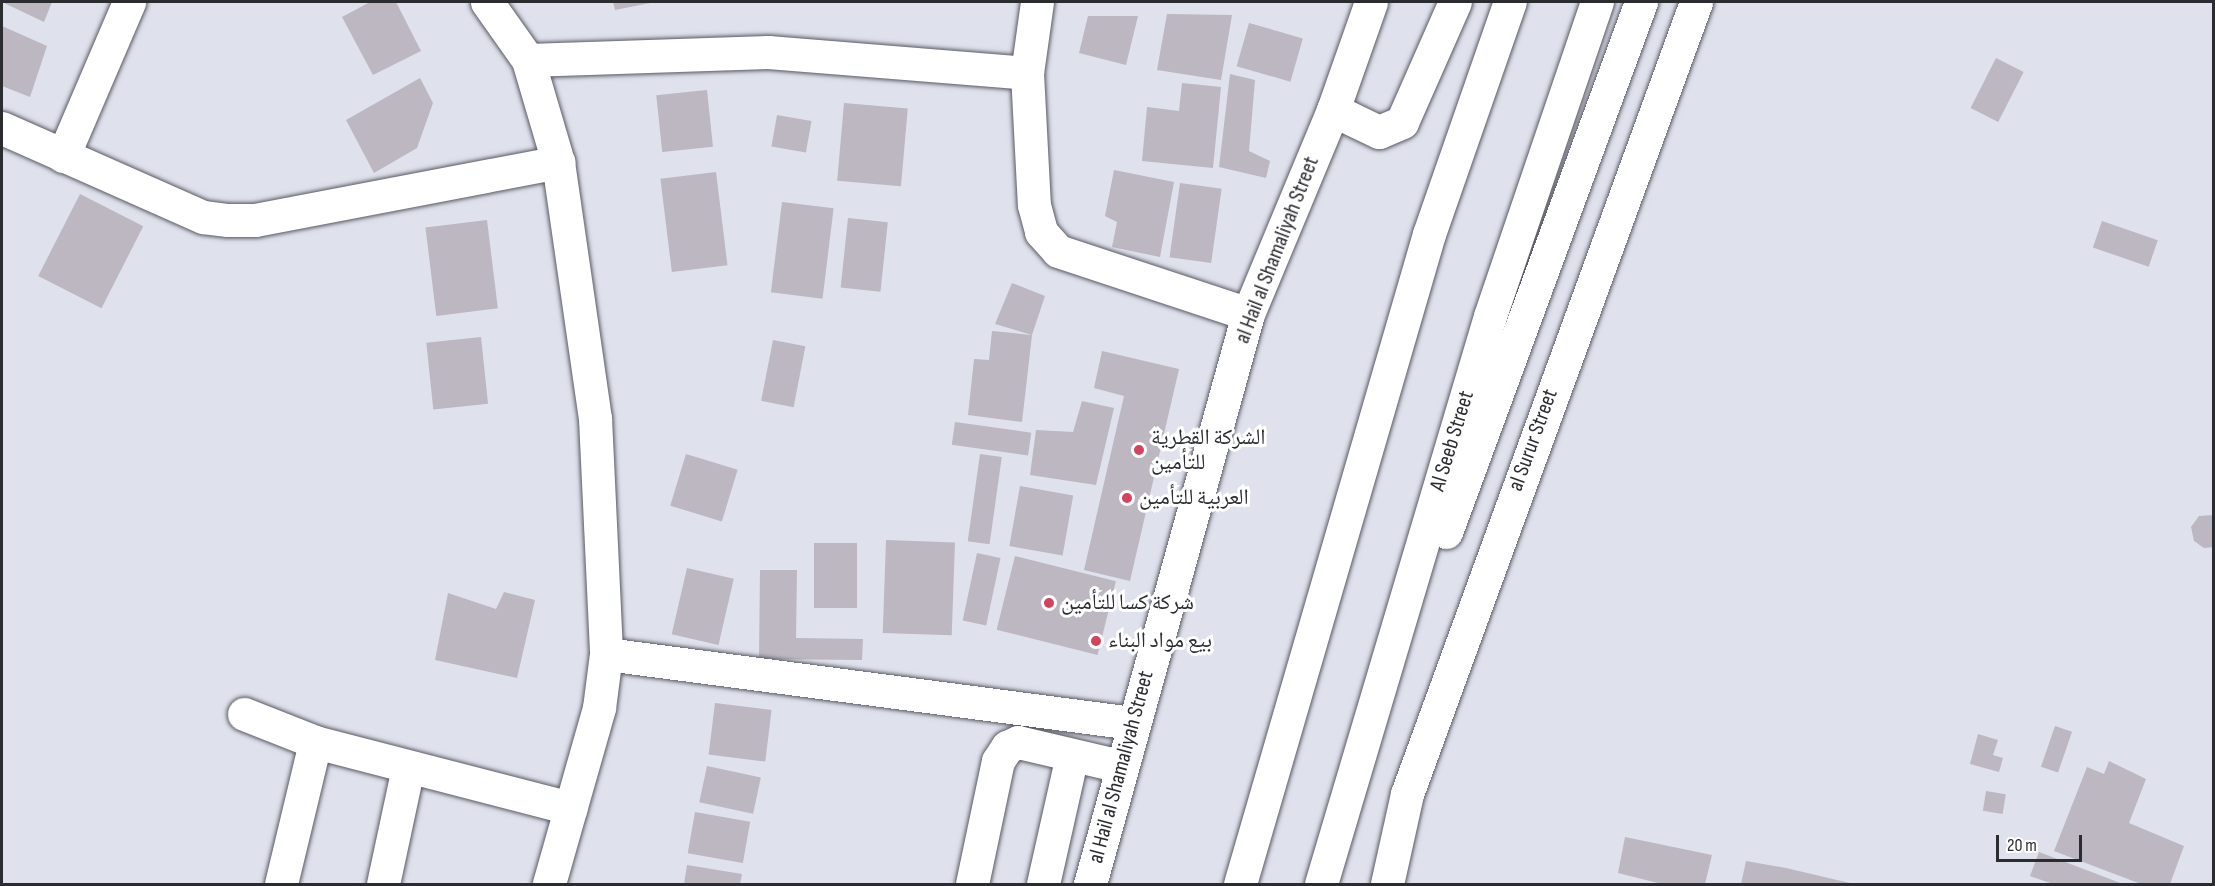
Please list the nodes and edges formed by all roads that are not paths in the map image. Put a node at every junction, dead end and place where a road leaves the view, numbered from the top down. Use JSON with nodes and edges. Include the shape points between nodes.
{"nodes":[{"id":1,"x":129,"y":2,"type":"edge"},
{"id":2,"x":487,"y":2,"type":"edge"},
{"id":3,"x":1037,"y":2,"type":"edge"},
{"id":4,"x":1371,"y":2,"type":"edge"},
{"id":5,"x":1455,"y":2,"type":"edge"},
{"id":6,"x":1510,"y":2,"type":"edge"},
{"id":7,"x":1597,"y":2,"type":"edge"},
{"id":8,"x":1641,"y":2,"type":"edge"},
{"id":9,"x":1696,"y":2,"type":"edge"},
{"id":10,"x":528,"y":60,"type":"junction"},
{"id":11,"x":1027,"y":73,"type":"junction"},
{"id":12,"x":1334,"y":110,"type":"junction"},
{"id":13,"x":2,"y":128,"type":"edge"},
{"id":14,"x":63,"y":156,"type":"junction"},
{"id":15,"x":558,"y":162,"type":"junction"},
{"id":16,"x":1248,"y":314,"type":"junction"},
{"id":17,"x":606,"y":654,"type":"junction"},
{"id":18,"x":1385,"y":666,"type":"junction"},
{"id":19,"x":244,"y":714,"type":"dead end"},
{"id":20,"x":1132,"y":723,"type":"junction"},
{"id":21,"x":315,"y":742,"type":"junction"},
{"id":22,"x":1072,"y":754,"type":"junction"},
{"id":23,"x":1120,"y":766,"type":"junction"},
{"id":24,"x":408,"y":767,"type":"junction"},
{"id":25,"x":571,"y":808,"type":"junction"},
{"id":26,"x":281,"y":885,"type":"edge"},
{"id":27,"x":383,"y":885,"type":"edge"},
{"id":28,"x":549,"y":885,"type":"edge"},
{"id":29,"x":972,"y":885,"type":"edge"},
{"id":30,"x":1043,"y":885,"type":"edge"},
{"id":31,"x":1090,"y":885,"type":"edge"},
{"id":32,"x":1240,"y":885,"type":"edge"},
{"id":33,"x":1320,"y":885,"type":"edge"},
{"id":34,"x":1387,"y":885,"type":"edge"}],
"edges":[{"from":1,"to":14,"type":"main road"},
{"from":2,"to":10,"type":"main road"},
{"from":3,"to":11,"type":"main road"},
{"from":4,"to":12,"type":"main road","name":"al Hail al Shamaliyah Street"},
{"from":5,"to":12,"type":"main road","via":[[1402,122],[1379,132]]},
{"from":6,"to":32,"type":"main road","via":[[1429,234]]},
{"from":7,"to":18,"type":"main road","name":"Al Seeb Street","via":[[1490,316]]},
{"from":8,"to":18,"type":"main road","via":[[1410,630]]},
{"from":9,"to":34,"type":"main road","name":"al Surur Street","via":[[1569,339],[1407,795]]},
{"from":10,"to":11,"type":"main road","via":[[768,52]]},
{"from":10,"to":15,"type":"main road"},
{"from":11,"to":16,"type":"main road","via":[[1034,205],[1041,232],[1058,251]]},
{"from":12,"to":16,"type":"main road","name":"al Hail al Shamaliyah Street"},
{"from":13,"to":14,"type":"main road"},
{"from":14,"to":15,"type":"main road","via":[[203,217],[228,220],[255,220]]},
{"from":15,"to":17,"type":"main road","via":[[595,418]]},
{"from":16,"to":20,"type":"main road","name":"al Hail al Shamaliyah Street"},
{"from":17,"to":20,"type":"main road"},
{"from":17,"to":25,"type":"main road","via":[[599,708]]},
{"from":18,"to":33,"type":"main road","name":"Al Seeb Street"},
{"from":19,"to":21,"type":"main road"},
{"from":20,"to":23,"type":"main road","name":"al Hail al Shamaliyah Street"},
{"from":21,"to":24,"type":"main road"},
{"from":21,"to":26,"type":"main road"},
{"from":22,"to":23,"type":"main road"},
{"from":22,"to":29,"type":"main road","via":[[1018,742],[1007,747],[998,761]]},
{"from":22,"to":30,"type":"main road"},
{"from":23,"to":31,"type":"main road","name":"al Hail al Shamaliyah Street"},
{"from":24,"to":25,"type":"main road"},
{"from":24,"to":27,"type":"main road"},
{"from":25,"to":28,"type":"main road"}]}
